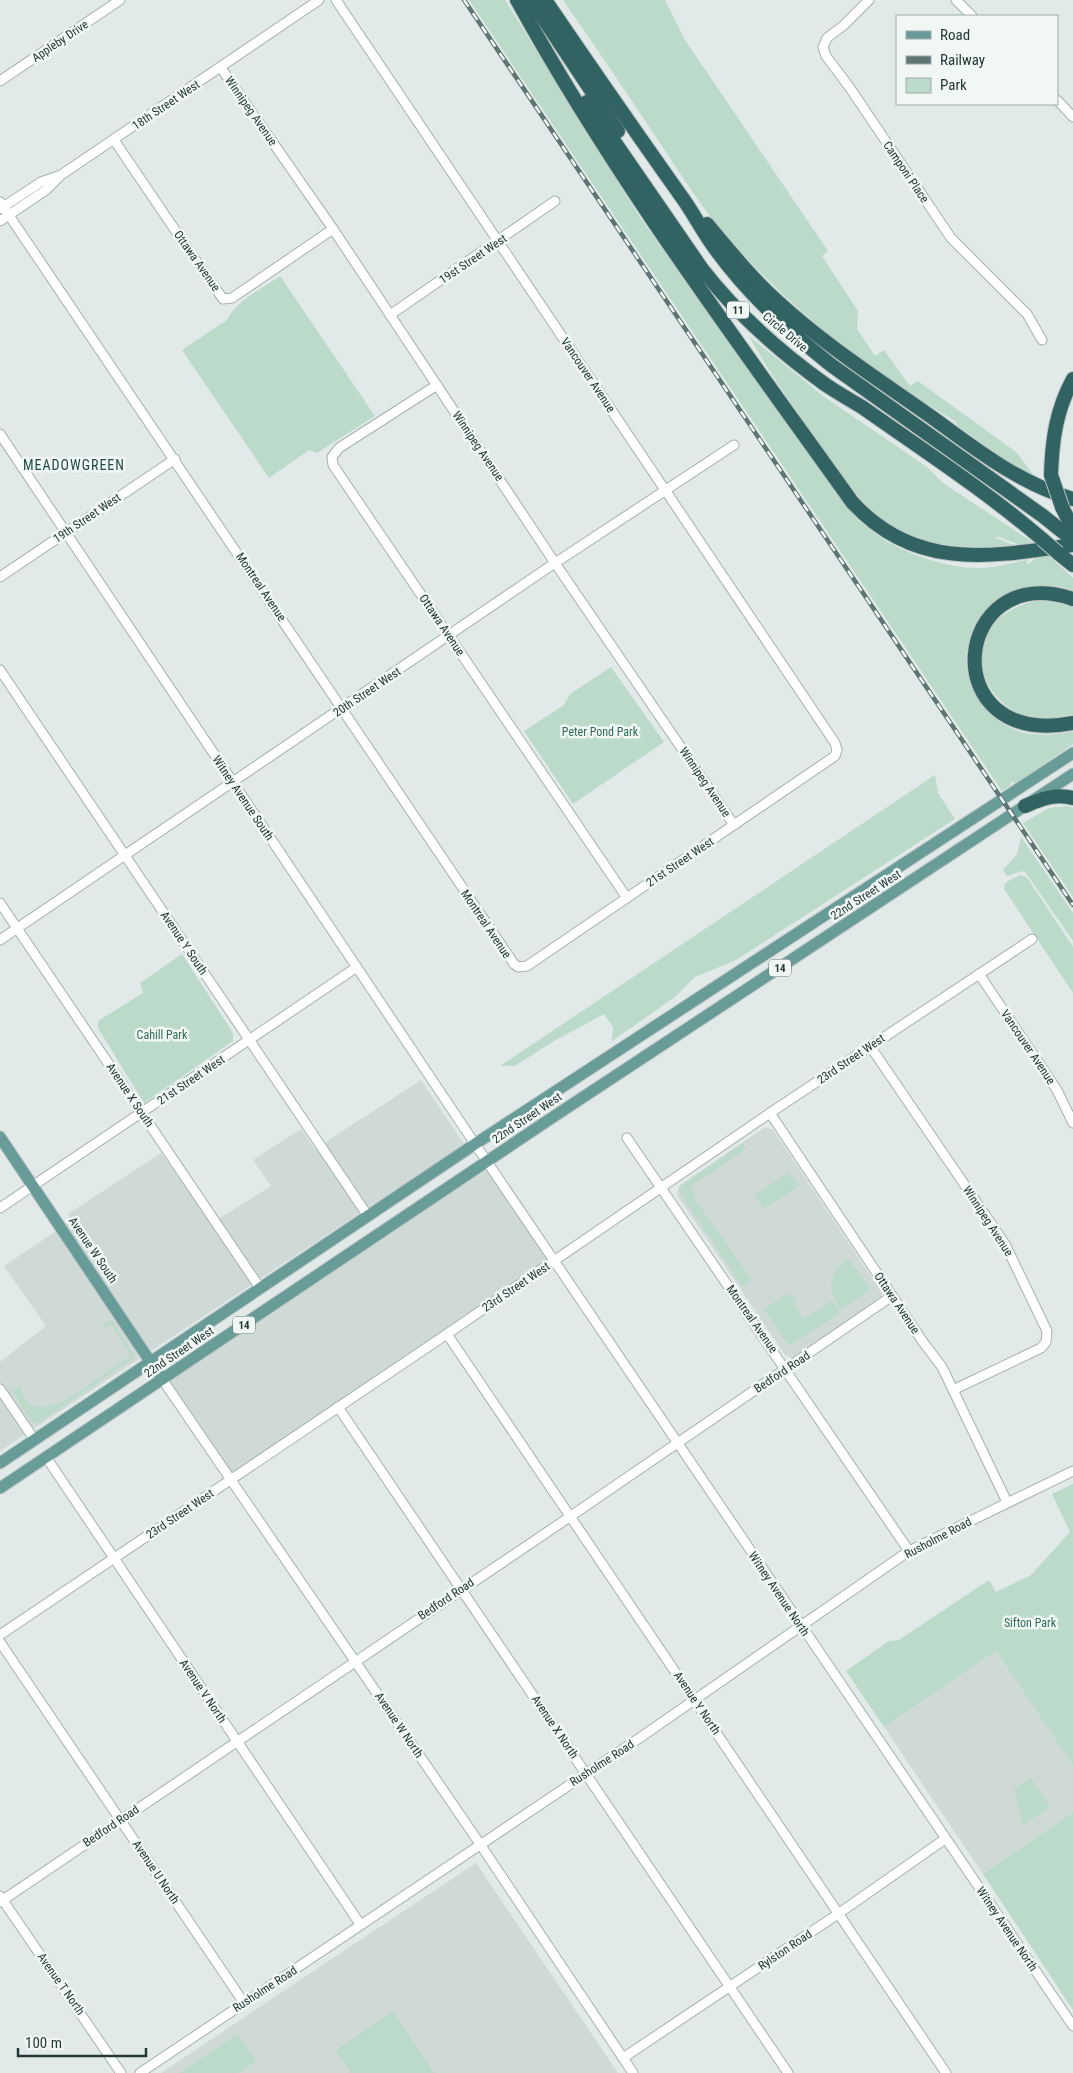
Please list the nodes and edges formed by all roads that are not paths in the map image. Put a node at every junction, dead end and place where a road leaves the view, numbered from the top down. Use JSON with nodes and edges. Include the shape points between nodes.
{"nodes":[{"id":1,"x":120,"y":0,"type":"edge"},
{"id":2,"x":319,"y":0,"type":"edge"},
{"id":3,"x":336,"y":0,"type":"edge"},
{"id":4,"x":517,"y":0,"type":"edge"},
{"id":5,"x":531,"y":0,"type":"edge"},
{"id":6,"x":546,"y":0,"type":"edge"},
{"id":7,"x":869,"y":0,"type":"edge"},
{"id":8,"x":956,"y":0,"type":"edge"},
{"id":9,"x":971,"y":15,"type":"edge"},
{"id":10,"x":221,"y":68,"type":"junction"},
{"id":11,"x":0,"y":81,"type":"edge"},
{"id":12,"x":1058,"y":101,"type":"edge"},
{"id":13,"x":1073,"y":117,"type":"edge"},
{"id":14,"x":114,"y":140,"type":"junction"},
{"id":15,"x":61,"y":175,"type":"junction"},
{"id":16,"x":555,"y":201,"type":"dead end"},
{"id":17,"x":1,"y":206,"type":"edge"},
{"id":18,"x":692,"y":210,"type":"junction"},
{"id":19,"x":9,"y":215,"type":"junction"},
{"id":20,"x":0,"y":222,"type":"edge"},
{"id":21,"x":333,"y":229,"type":"junction"},
{"id":22,"x":498,"y":242,"type":"junction"},
{"id":23,"x":696,"y":260,"type":"junction"},
{"id":24,"x":390,"y":315,"type":"junction"},
{"id":25,"x":1042,"y":340,"type":"dead end"},
{"id":26,"x":1073,"y":379,"type":"edge"},
{"id":27,"x":437,"y":385,"type":"junction"},
{"id":28,"x":0,"y":434,"type":"edge"},
{"id":29,"x":734,"y":444,"type":"dead end"},
{"id":30,"x":175,"y":459,"type":"junction"},
{"id":31,"x":665,"y":490,"type":"junction"},
{"id":32,"x":1068,"y":503,"type":"edge"},
{"id":33,"x":66,"y":533,"type":"junction"},
{"id":34,"x":1071,"y":537,"type":"edge"},
{"id":35,"x":555,"y":563,"type":"junction"},
{"id":36,"x":1073,"y":565,"type":"edge"},
{"id":37,"x":0,"y":578,"type":"edge"},
{"id":38,"x":1073,"y":599,"type":"edge"},
{"id":39,"x":449,"y":635,"type":"junction"},
{"id":40,"x":0,"y":670,"type":"edge"},
{"id":41,"x":342,"y":708,"type":"junction"},
{"id":42,"x":1073,"y":723,"type":"edge"},
{"id":43,"x":837,"y":750,"type":"joint"},
{"id":44,"x":1073,"y":753,"type":"edge"},
{"id":45,"x":1073,"y":774,"type":"edge"},
{"id":46,"x":234,"y":783,"type":"junction"},
{"id":47,"x":1073,"y":798,"type":"edge"},
{"id":48,"x":1026,"y":806,"type":"junction"},
{"id":49,"x":734,"y":825,"type":"junction"},
{"id":50,"x":126,"y":856,"type":"junction"},
{"id":51,"x":627,"y":898,"type":"junction"},
{"id":52,"x":0,"y":903,"type":"edge"},
{"id":53,"x":17,"y":929,"type":"junction"},
{"id":54,"x":1032,"y":939,"type":"dead end"},
{"id":55,"x":0,"y":940,"type":"edge"},
{"id":56,"x":357,"y":967,"type":"junction"},
{"id":57,"x":518,"y":967,"type":"joint"},
{"id":58,"x":979,"y":974,"type":"junction"},
{"id":59,"x":250,"y":1040,"type":"junction"},
{"id":60,"x":870,"y":1046,"type":"junction"},
{"id":61,"x":142,"y":1113,"type":"junction"},
{"id":62,"x":770,"y":1113,"type":"junction"},
{"id":63,"x":1073,"y":1123,"type":"edge"},
{"id":64,"x":0,"y":1137,"type":"edge"},
{"id":65,"x":627,"y":1138,"type":"dead end"},
{"id":66,"x":475,"y":1144,"type":"junction"},
{"id":67,"x":487,"y":1161,"type":"junction"},
{"id":68,"x":33,"y":1186,"type":"junction"},
{"id":69,"x":661,"y":1187,"type":"junction"},
{"id":70,"x":0,"y":1208,"type":"edge"},
{"id":71,"x":368,"y":1216,"type":"junction"},
{"id":72,"x":555,"y":1260,"type":"junction"},
{"id":73,"x":260,"y":1288,"type":"junction"},
{"id":74,"x":892,"y":1296,"type":"junction"},
{"id":75,"x":448,"y":1334,"type":"junction"},
{"id":76,"x":150,"y":1361,"type":"junction"},
{"id":77,"x":787,"y":1369,"type":"junction"},
{"id":78,"x":162,"y":1379,"type":"junction"},
{"id":79,"x":0,"y":1389,"type":"edge"},
{"id":80,"x":953,"y":1390,"type":"junction"},
{"id":81,"x":338,"y":1407,"type":"junction"},
{"id":82,"x":34,"y":1439,"type":"junction"},
{"id":83,"x":678,"y":1443,"type":"junction"},
{"id":84,"x":46,"y":1457,"type":"junction"},
{"id":85,"x":0,"y":1463,"type":"edge"},
{"id":86,"x":1073,"y":1471,"type":"edge"},
{"id":87,"x":231,"y":1480,"type":"junction"},
{"id":88,"x":0,"y":1488,"type":"edge"},
{"id":89,"x":1007,"y":1502,"type":"junction"},
{"id":90,"x":572,"y":1516,"type":"junction"},
{"id":91,"x":909,"y":1551,"type":"junction"},
{"id":92,"x":114,"y":1558,"type":"junction"},
{"id":93,"x":462,"y":1588,"type":"junction"},
{"id":94,"x":801,"y":1626,"type":"junction"},
{"id":95,"x":0,"y":1635,"type":"edge"},
{"id":96,"x":0,"y":1642,"type":"edge"},
{"id":97,"x":355,"y":1661,"type":"junction"},
{"id":98,"x":696,"y":1700,"type":"junction"},
{"id":99,"x":237,"y":1742,"type":"junction"},
{"id":100,"x":586,"y":1773,"type":"junction"},
{"id":101,"x":120,"y":1820,"type":"junction"},
{"id":102,"x":945,"y":1840,"type":"junction"},
{"id":103,"x":480,"y":1844,"type":"junction"},
{"id":104,"x":1,"y":1899,"type":"edge"},
{"id":105,"x":838,"y":1914,"type":"junction"},
{"id":106,"x":360,"y":1924,"type":"junction"},
{"id":107,"x":729,"y":1987,"type":"junction"},
{"id":108,"x":244,"y":2003,"type":"junction"},
{"id":109,"x":1073,"y":2026,"type":"edge"},
{"id":110,"x":623,"y":2058,"type":"junction"},
{"id":111,"x":121,"y":2073,"type":"edge"},
{"id":112,"x":140,"y":2073,"type":"edge"},
{"id":113,"x":633,"y":2073,"type":"edge"},
{"id":114,"x":788,"y":2073,"type":"edge"},
{"id":115,"x":946,"y":2073,"type":"edge"}],
"edges":[{"from":1,"to":11,"type":"street","name":"Appleby Drive"},
{"from":2,"to":10,"type":"street","name":"18th Street West"},
{"from":3,"to":22,"type":"street","name":"Vancouver Avenue"},
{"from":4,"to":23,"type":"highway","name":"Circle Drive","number":"11"},
{"from":4,"to":34,"type":"highway","via":[[626,182],[863,514],[886,532],[942,553],[990,556]]},
{"from":5,"to":23,"type":"highway","via":[[633,154]]},
{"from":6,"to":18,"type":"highway","name":"Circle Drive","number":"11"},
{"from":7,"to":25,"type":"street","name":"Camponi Place","via":[[827,38],[826,56],[951,238],[1027,314]]},
{"from":8,"to":9,"type":"street"},
{"from":10,"to":14,"type":"street","name":"18th Street West"},
{"from":10,"to":21,"type":"street","name":"Winnipeg Avenue"},
{"from":12,"to":13,"type":"street"},
{"from":14,"to":15,"type":"street","name":"18th Street West"},
{"from":14,"to":21,"type":"street","name":"Ottawa Avenue","via":[[223,298],[232,298]]},
{"from":15,"to":17,"type":"street","via":[[41,182]]},
{"from":15,"to":19,"type":"street","via":[[46,190]]},
{"from":16,"to":22,"type":"street","name":"19st Street West"},
{"from":17,"to":19,"type":"street","name":"Montreal Avenue"},
{"from":18,"to":32,"type":"highway","via":[[776,301],[823,340],[1003,467]]},
{"from":18,"to":34,"type":"highway","name":"Circle Drive","number":"11","via":[[729,268],[798,338]]},
{"from":19,"to":20,"type":"street"},
{"from":19,"to":30,"type":"street","name":"Montreal Avenue"},
{"from":21,"to":24,"type":"street","name":"Winnipeg Avenue"},
{"from":22,"to":24,"type":"street","name":"19st Street West"},
{"from":22,"to":31,"type":"street","name":"Vancouver Avenue"},
{"from":23,"to":36,"type":"highway","name":"Circle Drive","number":"11","bridge":true,"via":[[741,314],[803,367],[948,467]]},
{"from":24,"to":27,"type":"street","name":"Winnipeg Avenue"},
{"from":26,"to":32,"type":"highway","bridge":true,"via":[[1063,396],[1052,448],[1052,475]]},
{"from":27,"to":35,"type":"street","name":"Winnipeg Avenue"},
{"from":27,"to":39,"type":"street","name":"Ottawa Avenue","via":[[339,448],[332,456],[333,466]]},
{"from":28,"to":33,"type":"street","name":"Witney Avenue South"},
{"from":29,"to":31,"type":"street","name":"20th Street West"},
{"from":30,"to":33,"type":"street","name":"19th Street West"},
{"from":30,"to":41,"type":"street","name":"Montreal Avenue"},
{"from":31,"to":35,"type":"street","name":"20th Street West"},
{"from":31,"to":43,"type":"street","name":"Vancouver Avenue"},
{"from":32,"to":34,"type":"highway"},
{"from":33,"to":37,"type":"street","name":"19th Street West"},
{"from":33,"to":46,"type":"street","name":"Witney Avenue South"},
{"from":35,"to":39,"type":"street","name":"20th Street West"},
{"from":35,"to":49,"type":"street","name":"Winnipeg Avenue"},
{"from":38,"to":42,"type":"highway","via":[[1040,593],[1011,600],[984,624],[974,653],[979,686],[998,710],[1030,725]]},
{"from":39,"to":41,"type":"street","name":"20th Street West"},
{"from":39,"to":51,"type":"street","name":"Ottawa Avenue"},
{"from":40,"to":50,"type":"street","name":"Avenue Y South"},
{"from":41,"to":46,"type":"street","name":"20th Street West"},
{"from":41,"to":57,"type":"street","name":"Montreal Avenue"},
{"from":43,"to":49,"type":"street","name":"21st Street West","via":[[835,756]]},
{"from":44,"to":66,"type":"main road","name":"22nd Street West"},
{"from":45,"to":48,"type":"main road","name":"22nd Street West","number":"14"},
{"from":46,"to":50,"type":"street","name":"20th Street West"},
{"from":46,"to":56,"type":"street","name":"Witney Avenue South"},
{"from":47,"to":48,"type":"highway","via":[[1045,798]]},
{"from":48,"to":67,"type":"main road","name":"22nd Street West","number":"14"},
{"from":49,"to":51,"type":"street","name":"21st Street West"},
{"from":50,"to":53,"type":"street","name":"20th Street West"},
{"from":50,"to":59,"type":"street","name":"Avenue Y South"},
{"from":51,"to":57,"type":"street","name":"21st Street West","via":[[527,966]]},
{"from":52,"to":53,"type":"street","name":"Avenue X South"},
{"from":53,"to":55,"type":"street","name":"20th Street West"},
{"from":53,"to":61,"type":"street","name":"Avenue X South"},
{"from":54,"to":58,"type":"street","name":"23rd Street West"},
{"from":56,"to":59,"type":"street","name":"21st Street West"},
{"from":56,"to":66,"type":"street","name":"Witney Avenue South"},
{"from":58,"to":60,"type":"street","name":"23rd Street West"},
{"from":58,"to":63,"type":"street","name":"Vancouver Avenue","via":[[1058,1090]]},
{"from":59,"to":61,"type":"street","name":"21st Street West"},
{"from":59,"to":71,"type":"street","name":"Avenue Y South"},
{"from":60,"to":62,"type":"street","name":"23rd Street West"},
{"from":60,"to":80,"type":"street","name":"Winnipeg Avenue","via":[[1006,1244],[1047,1330],[1046,1342],[1041,1348]]},
{"from":61,"to":68,"type":"street","name":"21st Street West"},
{"from":61,"to":73,"type":"street","name":"Avenue X South"},
{"from":62,"to":69,"type":"street","name":"23rd Street West"},
{"from":62,"to":74,"type":"street","name":"Ottawa Avenue"},
{"from":64,"to":68,"type":"main road","name":"Avenue W South"},
{"from":65,"to":69,"type":"street","name":"Montreal Avenue"},
{"from":66,"to":67,"type":"street","name":"Witney Avenue South"},
{"from":66,"to":71,"type":"main road","name":"22nd Street West","number":"14"},
{"from":67,"to":72,"type":"street","name":"Witney Avenue North"},
{"from":67,"to":78,"type":"main road","name":"22nd Street West","number":"14"},
{"from":68,"to":70,"type":"street","name":"21st Street West"},
{"from":68,"to":76,"type":"main road","name":"Avenue W South"},
{"from":69,"to":72,"type":"street","name":"23rd Street West"},
{"from":69,"to":77,"type":"street","name":"Montreal Avenue"},
{"from":71,"to":73,"type":"main road","name":"22nd Street West","number":"14"},
{"from":72,"to":75,"type":"street","name":"23rd Street West"},
{"from":72,"to":83,"type":"street","name":"Witney Avenue North"},
{"from":73,"to":76,"type":"main road","name":"22nd Street West","number":"14"},
{"from":74,"to":77,"type":"street","name":"Bedford Road"},
{"from":74,"to":80,"type":"street","name":"Ottawa Avenue","via":[[942,1367]]},
{"from":75,"to":81,"type":"street","name":"23rd Street West"},
{"from":75,"to":90,"type":"street","name":"Avenue Y North"},
{"from":76,"to":78,"type":"main road","name":"Avenue W South"},
{"from":76,"to":82,"type":"main road","name":"22nd Street West","number":"14"},
{"from":77,"to":83,"type":"street","name":"Bedford Road"},
{"from":77,"to":91,"type":"street","name":"Montreal Avenue"},
{"from":78,"to":84,"type":"main road","name":"22nd Street West","number":"14"},
{"from":78,"to":87,"type":"street","name":"Avenue W North"},
{"from":79,"to":82,"type":"street"},
{"from":80,"to":89,"type":"street","name":"Ottawa Avenue"},
{"from":81,"to":87,"type":"street","name":"23rd Street West"},
{"from":81,"to":93,"type":"street","name":"Avenue X North"},
{"from":82,"to":85,"type":"main road","name":"22nd Street West","number":"14"},
{"from":83,"to":90,"type":"street","name":"Bedford Road"},
{"from":83,"to":94,"type":"street","name":"Witney Avenue North"},
{"from":84,"to":88,"type":"main road","name":"22nd Street West","number":"14"},
{"from":84,"to":92,"type":"street","name":"Avenue V North"},
{"from":86,"to":89,"type":"street","name":"Rusholme Road"},
{"from":87,"to":92,"type":"street","name":"23rd Street West"},
{"from":87,"to":97,"type":"street","name":"Avenue W North"},
{"from":89,"to":91,"type":"street","name":"Rusholme Road"},
{"from":90,"to":93,"type":"street","name":"Bedford Road"},
{"from":90,"to":98,"type":"street","name":"Avenue Y North"},
{"from":91,"to":94,"type":"street","name":"Rusholme Road"},
{"from":92,"to":95,"type":"street","name":"23rd Street West"},
{"from":92,"to":99,"type":"street","name":"Avenue V North"},
{"from":93,"to":97,"type":"street","name":"Bedford Road"},
{"from":93,"to":100,"type":"street","name":"Avenue X North"},
{"from":94,"to":98,"type":"street","name":"Rusholme Road"},
{"from":94,"to":102,"type":"street","name":"Witney Avenue North"},
{"from":96,"to":101,"type":"street","name":"Avenue U North"},
{"from":97,"to":99,"type":"street","name":"Bedford Road"},
{"from":97,"to":103,"type":"street","name":"Avenue W North"},
{"from":98,"to":100,"type":"street","name":"Rusholme Road"},
{"from":98,"to":105,"type":"street","name":"Avenue Y North"},
{"from":99,"to":101,"type":"street","name":"Bedford Road"},
{"from":99,"to":106,"type":"street","name":"Avenue V North"},
{"from":100,"to":103,"type":"street","name":"Rusholme Road"},
{"from":100,"to":107,"type":"street","name":"Avenue X North"},
{"from":101,"to":104,"type":"street","name":"Bedford Road"},
{"from":101,"to":108,"type":"street","name":"Avenue U North"},
{"from":102,"to":105,"type":"street","name":"Rylston Road"},
{"from":102,"to":109,"type":"street","name":"Witney Avenue North"},
{"from":103,"to":106,"type":"street","name":"Rusholme Road"},
{"from":103,"to":110,"type":"street","name":"Avenue W North"},
{"from":104,"to":111,"type":"street","name":"Avenue T North"},
{"from":105,"to":107,"type":"street","name":"Rylston Road"},
{"from":105,"to":115,"type":"street","name":"Avenue Y North"},
{"from":106,"to":108,"type":"street","name":"Rusholme Road"},
{"from":107,"to":110,"type":"street","name":"Rylston Road"},
{"from":107,"to":114,"type":"street","name":"Avenue X North"},
{"from":108,"to":112,"type":"street","name":"Rusholme Road"},
{"from":110,"to":113,"type":"street","name":"Avenue W North"}]}
